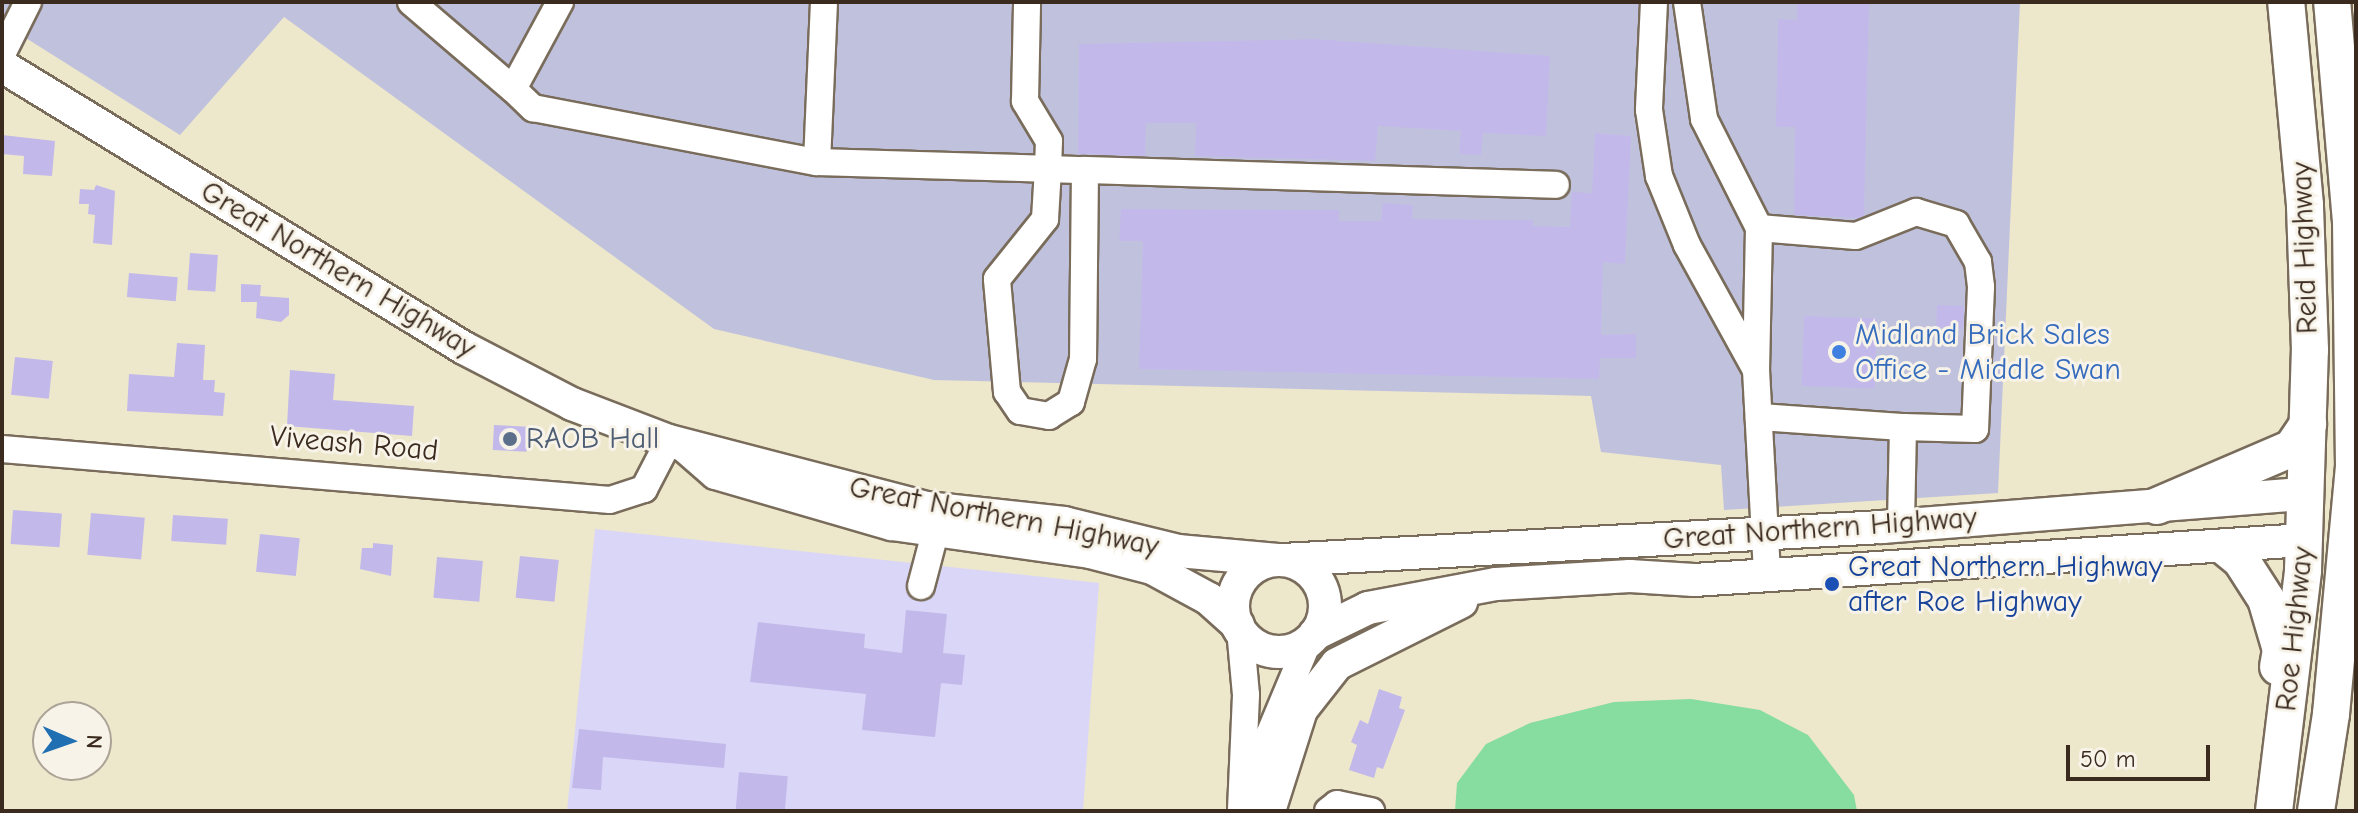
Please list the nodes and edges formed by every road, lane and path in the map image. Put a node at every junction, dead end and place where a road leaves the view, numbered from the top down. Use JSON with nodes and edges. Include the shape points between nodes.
{"nodes":[{"id":1,"x":28,"y":2,"type":"edge"},
{"id":2,"x":411,"y":2,"type":"edge"},
{"id":3,"x":560,"y":2,"type":"edge"},
{"id":4,"x":824,"y":2,"type":"edge"},
{"id":5,"x":1027,"y":2,"type":"edge"},
{"id":6,"x":1654,"y":2,"type":"edge"},
{"id":7,"x":1687,"y":2,"type":"edge"},
{"id":8,"x":2286,"y":2,"type":"edge"},
{"id":9,"x":2332,"y":2,"type":"edge"},
{"id":10,"x":2343,"y":2,"type":"edge"},
{"id":11,"x":2356,"y":43,"type":"edge"},
{"id":12,"x":2,"y":54,"type":"edge"},
{"id":13,"x":2,"y":66,"type":"edge"},
{"id":14,"x":513,"y":89,"type":"junction"},
{"id":15,"x":817,"y":162,"type":"junction"},
{"id":16,"x":1048,"y":169,"type":"junction"},
{"id":17,"x":1085,"y":170,"type":"junction"},
{"id":18,"x":1556,"y":185,"type":"dead end"},
{"id":19,"x":1759,"y":228,"type":"junction"},
{"id":20,"x":1756,"y":370,"type":"junction"},
{"id":21,"x":1759,"y":417,"type":"junction"},
{"id":22,"x":2308,"y":424,"type":"junction"},
{"id":23,"x":1903,"y":427,"type":"junction"},
{"id":24,"x":678,"y":444,"type":"junction"},
{"id":25,"x":2,"y":449,"type":"edge"},
{"id":26,"x":2354,"y":491,"type":"edge"},
{"id":27,"x":2305,"y":494,"type":"junction"},
{"id":28,"x":2157,"y":506,"type":"junction"},
{"id":29,"x":938,"y":521,"type":"junction"},
{"id":30,"x":1901,"y":525,"type":"junction"},
{"id":31,"x":1765,"y":534,"type":"junction"},
{"id":32,"x":2353,"y":535,"type":"edge"},
{"id":33,"x":2304,"y":540,"type":"junction"},
{"id":34,"x":2225,"y":547,"type":"junction"},
{"id":35,"x":1280,"y":560,"type":"junction"},
{"id":36,"x":1955,"y":564,"type":"junction"},
{"id":37,"x":1767,"y":576,"type":"junction"},
{"id":38,"x":1496,"y":584,"type":"junction"},
{"id":39,"x":921,"y":586,"type":"dead end"},
{"id":40,"x":2356,"y":592,"type":"edge"},
{"id":41,"x":1239,"y":627,"type":"junction"},
{"id":42,"x":2340,"y":630,"type":"junction"},
{"id":43,"x":1312,"y":638,"type":"junction"},
{"id":44,"x":1241,"y":811,"type":"edge"},
{"id":45,"x":1257,"y":811,"type":"edge"},
{"id":46,"x":1269,"y":811,"type":"edge"},
{"id":47,"x":1328,"y":811,"type":"edge"},
{"id":48,"x":1371,"y":811,"type":"edge"},
{"id":49,"x":2260,"y":811,"type":"edge"},
{"id":50,"x":2274,"y":811,"type":"edge"},
{"id":51,"x":2316,"y":811,"type":"edge"}],
"edges":[{"from":1,"to":12,"type":"street"},
{"from":2,"to":14,"type":"street"},
{"from":3,"to":14,"type":"street"},
{"from":4,"to":15,"type":"street"},
{"from":5,"to":16,"type":"street","via":[[1025,101],[1049,141]]},
{"from":6,"to":20,"type":"street","via":[[1649,110],[1659,176],[1687,245]]},
{"from":7,"to":19,"type":"street","via":[[1704,119]]},
{"from":8,"to":22,"type":"highway","name":"Reid Highway","via":[[2305,205]]},
{"from":9,"to":26,"type":"highway","name":"Reid Highway","via":[[2351,222]]},
{"from":10,"to":11,"type":"highway"},
{"from":13,"to":24,"type":"main road","name":"Great Northern Highway","via":[[464,348],[572,404]]},
{"from":14,"to":15,"type":"street","via":[[533,108]]},
{"from":15,"to":16,"type":"street"},
{"from":16,"to":17,"type":"street"},
{"from":16,"to":17,"type":"street","via":[[1045,219],[997,279],[1007,392],[1020,411],[1049,416],[1071,402],[1083,359]]},
{"from":17,"to":18,"type":"street"},
{"from":19,"to":20,"type":"street"},
{"from":19,"to":23,"type":"street","via":[[1856,236],[1916,212],[1956,224],[1978,262],[1981,287],[1975,429]]},
{"from":20,"to":21,"type":"street"},
{"from":21,"to":23,"type":"street"},
{"from":21,"to":31,"type":"street"},
{"from":22,"to":27,"type":"highway","name":"Reid Highway"},
{"from":22,"to":28,"type":"highway","via":[[2292,448]]},
{"from":23,"to":30,"type":"street"},
{"from":24,"to":25,"type":"street","name":"Viveash Road","via":[[644,489],[610,500]]},
{"from":24,"to":29,"type":"main road","name":"Great Northern Highway","via":[[708,448]]},
{"from":26,"to":27,"type":"highway","name":"Great Northern Highway"},
{"from":26,"to":32,"type":"highway","name":"Roe Highway"},
{"from":27,"to":28,"type":"main road","name":"Great Northern Highway"},
{"from":27,"to":33,"type":"highway","name":"Roe Highway"},
{"from":28,"to":30,"type":"main road","name":"Great Northern Highway"},
{"from":29,"to":35,"type":"main road","name":"Great Northern Highway","via":[[1064,523],[1178,551]]},
{"from":29,"to":39,"type":"street"},
{"from":29,"to":41,"type":"main road","name":"Great Northern Highway","via":[[1152,568],[1209,599]]},
{"from":30,"to":31,"type":"main road","name":"Great Northern Highway"},
{"from":30,"to":36,"type":"main road","via":[[1915,547]]},
{"from":31,"to":35,"type":"main road","name":"Great Northern Highway"},
{"from":31,"to":37,"type":"street"},
{"from":32,"to":33,"type":"highway","name":"Great Northern Highway"},
{"from":32,"to":42,"type":"highway","name":"Roe Highway"},
{"from":33,"to":34,"type":"main road","name":"Great Northern Highway"},
{"from":33,"to":50,"type":"highway","name":"Roe Highway"},
{"from":34,"to":36,"type":"main road","name":"Great Northern Highway"},
{"from":34,"to":49,"type":"highway","via":[[2256,579],[2281,650]]},
{"from":35,"to":41,"type":"main road","via":[[1258,564],[1243,578],[1234,596]]},
{"from":35,"to":43,"type":"main road","via":[[1302,565],[1321,587],[1324,616]]},
{"from":36,"to":37,"type":"main road","name":"Great Northern Highway"},
{"from":37,"to":38,"type":"main road","name":"Great Northern Highway"},
{"from":38,"to":43,"type":"main road","name":"Great Northern Highway","via":[[1368,608]]},
{"from":38,"to":46,"type":"main road","via":[[1337,664],[1301,710]]},
{"from":40,"to":42,"type":"highway"},
{"from":41,"to":43,"type":"main road","via":[[1253,643],[1271,651],[1290,650]]},
{"from":41,"to":44,"type":"street","via":[[1246,695]]},
{"from":42,"to":51,"type":"highway","name":"Roe Highway"},
{"from":43,"to":45,"type":"street","via":[[1269,735]]},
{"from":47,"to":48,"type":"street","via":[[1337,804]]}]}
